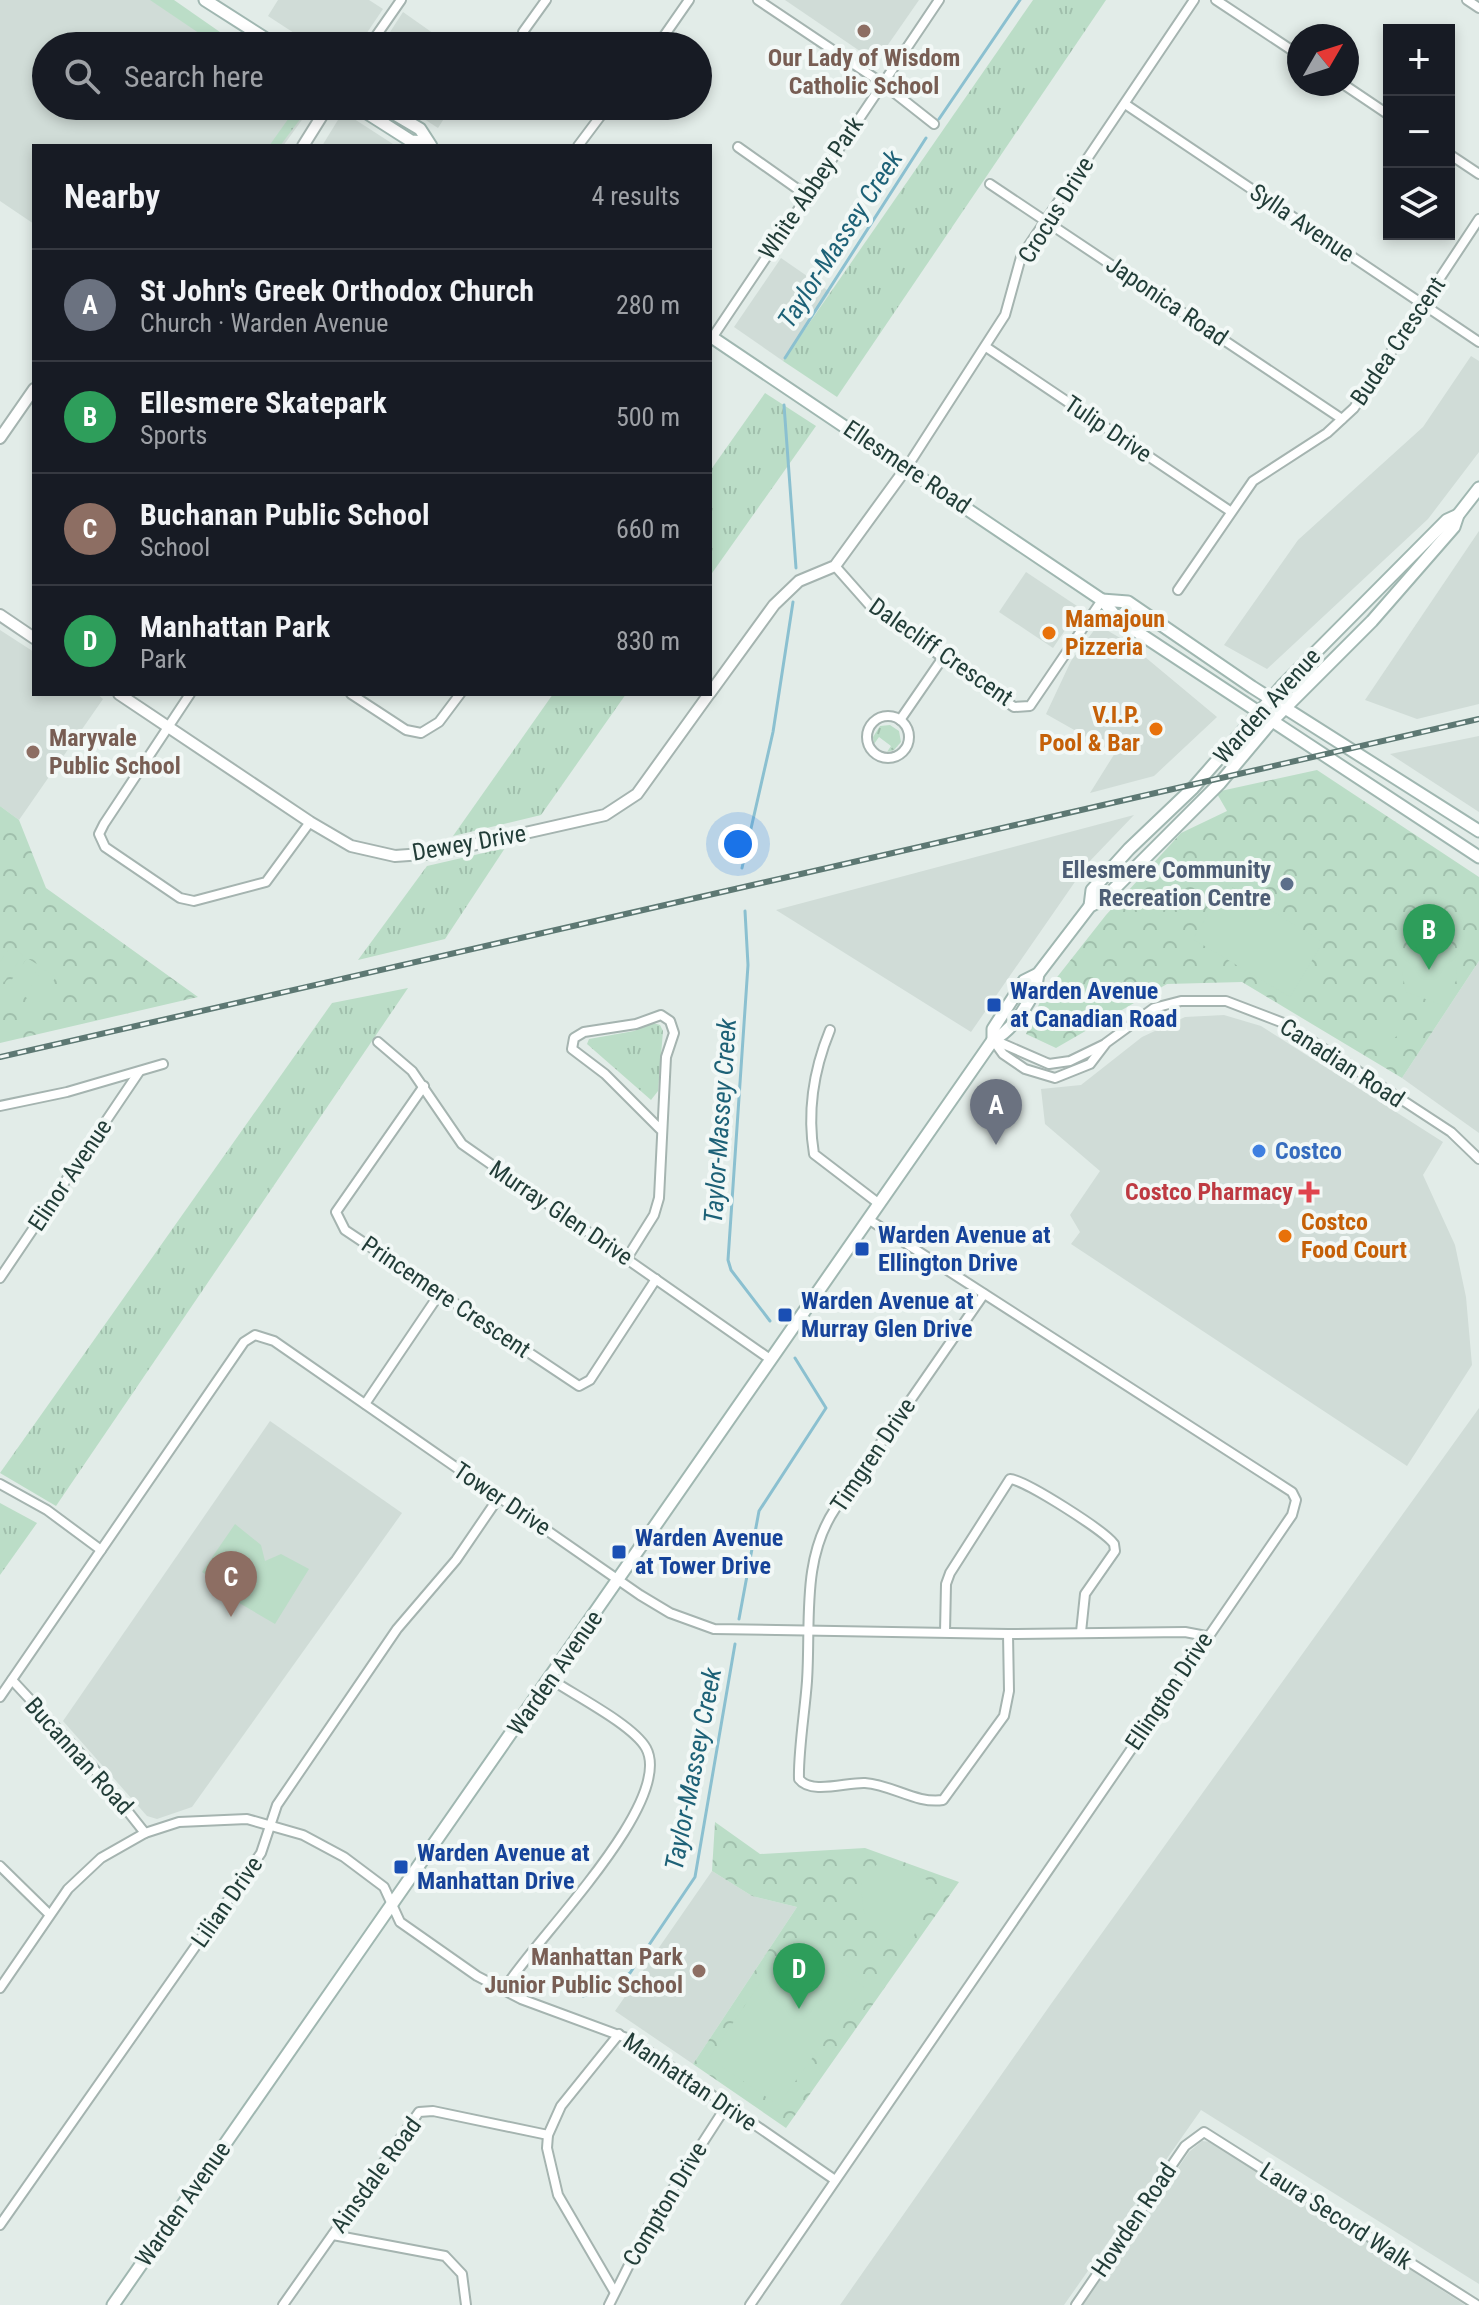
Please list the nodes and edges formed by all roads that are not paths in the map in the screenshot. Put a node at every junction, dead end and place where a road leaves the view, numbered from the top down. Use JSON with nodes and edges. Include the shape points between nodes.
{"nodes":[{"id":1,"x":205,"y":0,"type":"edge"},
{"id":2,"x":401,"y":0,"type":"edge"},
{"id":3,"x":546,"y":0,"type":"edge"},
{"id":4,"x":689,"y":0,"type":"edge"},
{"id":5,"x":758,"y":0,"type":"edge"},
{"id":6,"x":939,"y":0,"type":"edge"},
{"id":7,"x":1194,"y":0,"type":"edge"},
{"id":8,"x":1216,"y":0,"type":"edge"},
{"id":9,"x":1467,"y":0,"type":"edge"},
{"id":10,"x":1479,"y":8,"type":"edge"},
{"id":11,"x":255,"y":32,"type":"edge"},
{"id":12,"x":379,"y":32,"type":"edge"},
{"id":13,"x":523,"y":32,"type":"edge"},
{"id":14,"x":667,"y":32,"type":"edge"},
{"id":15,"x":1287,"y":47,"type":"edge"},
{"id":16,"x":882,"y":83,"type":"junction"},
{"id":17,"x":1359,"y":95,"type":"edge"},
{"id":18,"x":1125,"y":104,"type":"junction"},
{"id":19,"x":1383,"y":111,"type":"edge"},
{"id":20,"x":319,"y":120,"type":"edge"},
{"id":21,"x":378,"y":120,"type":"edge"},
{"id":22,"x":405,"y":120,"type":"edge"},
{"id":23,"x":598,"y":120,"type":"edge"},
{"id":24,"x":934,"y":124,"type":"dead end"},
{"id":25,"x":304,"y":144,"type":"edge"},
{"id":26,"x":428,"y":144,"type":"edge"},
{"id":27,"x":580,"y":144,"type":"edge"},
{"id":28,"x":738,"y":147,"type":"dead end"},
{"id":29,"x":1455,"y":158,"type":"edge"},
{"id":30,"x":1479,"y":174,"type":"edge"},
{"id":31,"x":990,"y":184,"type":"dead end"},
{"id":32,"x":806,"y":195,"type":"junction"},
{"id":33,"x":1479,"y":219,"type":"edge"},
{"id":34,"x":1045,"y":221,"type":"junction"},
{"id":35,"x":1423,"y":303,"type":"junction"},
{"id":36,"x":712,"y":336,"type":"edge"},
{"id":37,"x":712,"y":338,"type":"edge"},
{"id":38,"x":1479,"y":342,"type":"edge"},
{"id":39,"x":986,"y":347,"type":"junction"},
{"id":40,"x":32,"y":392,"type":"edge"},
{"id":41,"x":1342,"y":419,"type":"junction"},
{"id":42,"x":0,"y":438,"type":"edge"},
{"id":43,"x":907,"y":467,"type":"junction"},
{"id":44,"x":1479,"y":488,"type":"edge"},
{"id":45,"x":1230,"y":511,"type":"junction"},
{"id":46,"x":1458,"y":515,"type":"junction"},
{"id":47,"x":835,"y":566,"type":"junction"},
{"id":48,"x":1178,"y":590,"type":"dead end"},
{"id":49,"x":1102,"y":600,"type":"junction"},
{"id":50,"x":0,"y":615,"type":"edge"},
{"id":51,"x":32,"y":637,"type":"edge"},
{"id":52,"x":942,"y":659,"type":"junction"},
{"id":53,"x":712,"y":691,"type":"edge"},
{"id":54,"x":122,"y":696,"type":"edge"},
{"id":55,"x":189,"y":696,"type":"edge"},
{"id":56,"x":354,"y":696,"type":"edge"},
{"id":57,"x":458,"y":696,"type":"edge"},
{"id":58,"x":709,"y":696,"type":"edge"},
{"id":59,"x":1271,"y":699,"type":"junction"},
{"id":60,"x":1285,"y":708,"type":"junction"},
{"id":61,"x":1259,"y":712,"type":"junction"},
{"id":62,"x":900,"y":720,"type":"junction"},
{"id":63,"x":1272,"y":721,"type":"junction"},
{"id":64,"x":168,"y":726,"type":"junction"},
{"id":65,"x":310,"y":822,"type":"junction"},
{"id":66,"x":1479,"y":831,"type":"edge"},
{"id":67,"x":1479,"y":857,"type":"edge"},
{"id":68,"x":1090,"y":906,"type":"junction"},
{"id":69,"x":830,"y":1030,"type":"dead end"},
{"id":70,"x":993,"y":1040,"type":"junction"},
{"id":71,"x":378,"y":1042,"type":"dead end"},
{"id":72,"x":1106,"y":1043,"type":"junction"},
{"id":73,"x":163,"y":1064,"type":"dead end"},
{"id":74,"x":139,"y":1072,"type":"junction"},
{"id":75,"x":424,"y":1086,"type":"junction"},
{"id":76,"x":0,"y":1106,"type":"edge"},
{"id":77,"x":662,"y":1131,"type":"junction"},
{"id":78,"x":1479,"y":1159,"type":"edge"},
{"id":79,"x":878,"y":1203,"type":"junction"},
{"id":80,"x":868,"y":1219,"type":"junction"},
{"id":81,"x":627,"y":1258,"type":"junction"},
{"id":82,"x":0,"y":1278,"type":"edge"},
{"id":83,"x":656,"y":1279,"type":"junction"},
{"id":84,"x":440,"y":1293,"type":"junction"},
{"id":85,"x":984,"y":1294,"type":"junction"},
{"id":86,"x":770,"y":1359,"type":"junction"},
{"id":87,"x":365,"y":1404,"type":"junction"},
{"id":88,"x":0,"y":1484,"type":"edge"},
{"id":89,"x":499,"y":1497,"type":"junction"},
{"id":90,"x":101,"y":1550,"type":"junction"},
{"id":91,"x":619,"y":1579,"type":"junction"},
{"id":92,"x":945,"y":1632,"type":"junction"},
{"id":93,"x":1081,"y":1632,"type":"junction"},
{"id":94,"x":808,"y":1633,"type":"junction"},
{"id":95,"x":1008,"y":1634,"type":"junction"},
{"id":96,"x":1206,"y":1636,"type":"junction"},
{"id":97,"x":12,"y":1680,"type":"junction"},
{"id":98,"x":552,"y":1680,"type":"junction"},
{"id":99,"x":0,"y":1697,"type":"edge"},
{"id":100,"x":270,"y":1825,"type":"junction"},
{"id":101,"x":145,"y":1833,"type":"junction"},
{"id":102,"x":0,"y":1866,"type":"edge"},
{"id":103,"x":391,"y":1904,"type":"junction"},
{"id":104,"x":49,"y":1914,"type":"junction"},
{"id":105,"x":0,"y":1988,"type":"edge"},
{"id":106,"x":503,"y":1991,"type":"junction"},
{"id":107,"x":619,"y":2034,"type":"junction"},
{"id":108,"x":727,"y":2105,"type":"junction"},
{"id":109,"x":548,"y":2135,"type":"junction"},
{"id":110,"x":1195,"y":2136,"type":"joint"},
{"id":111,"x":835,"y":2180,"type":"junction"},
{"id":112,"x":0,"y":2225,"type":"edge"},
{"id":113,"x":333,"y":2235,"type":"junction"},
{"id":114,"x":614,"y":2291,"type":"junction"},
{"id":115,"x":113,"y":2305,"type":"edge"},
{"id":116,"x":283,"y":2305,"type":"edge"},
{"id":117,"x":466,"y":2305,"type":"edge"},
{"id":118,"x":609,"y":2305,"type":"edge"},
{"id":119,"x":750,"y":2305,"type":"edge"},
{"id":120,"x":1076,"y":2305,"type":"edge"},
{"id":121,"x":1477,"y":2305,"type":"edge"}],
"edges":[{"from":1,"to":11,"type":"main road"},
{"from":2,"to":12,"type":"street"},
{"from":3,"to":13,"type":"street"},
{"from":4,"to":14,"type":"street"},
{"from":5,"to":16,"type":"street"},
{"from":6,"to":16,"type":"street","name":"White Abbey Park"},
{"from":7,"to":18,"type":"street","name":"Crocus Drive"},
{"from":8,"to":15,"type":"street"},
{"from":9,"to":10,"type":"street"},
{"from":16,"to":24,"type":"street"},
{"from":16,"to":32,"type":"street","name":"White Abbey Park"},
{"from":17,"to":19,"type":"street"},
{"from":18,"to":34,"type":"street","name":"Crocus Drive"},
{"from":18,"to":35,"type":"street","name":"Sylla Avenue"},
{"from":20,"to":25,"type":"street"},
{"from":21,"to":26,"type":"main road","via":[[411,141]]},
{"from":22,"to":26,"type":"main road","via":[[420,129]]},
{"from":23,"to":27,"type":"street"},
{"from":28,"to":32,"type":"street"},
{"from":29,"to":30,"type":"street"},
{"from":31,"to":34,"type":"street","name":"Japonica Road"},
{"from":32,"to":36,"type":"street","name":"White Abbey Park"},
{"from":33,"to":35,"type":"street","name":"Budea Crescent"},
{"from":34,"to":39,"type":"street","name":"Crocus Drive","via":[[1021,257],[1008,310]]},
{"from":34,"to":41,"type":"street","name":"Japonica Road"},
{"from":35,"to":38,"type":"street","name":"Sylla Avenue"},
{"from":35,"to":41,"type":"street","name":"Budea Crescent"},
{"from":37,"to":43,"type":"main road","name":"Ellesmere Road"},
{"from":39,"to":43,"type":"street","name":"Crocus Drive"},
{"from":39,"to":45,"type":"street","name":"Tulip Drive"},
{"from":40,"to":42,"type":"street"},
{"from":41,"to":45,"type":"street","name":"Budea Crescent","via":[[1253,481]]},
{"from":43,"to":47,"type":"street"},
{"from":43,"to":49,"type":"main road","name":"Ellesmere Road"},
{"from":44,"to":46,"type":"main road","name":"Warden Avenue"},
{"from":45,"to":48,"type":"street","name":"Budea Crescent"},
{"from":46,"to":59,"type":"main road","name":"Warden Avenue","via":[[1438,529]]},
{"from":46,"to":60,"type":"main road","name":"Warden Avenue","via":[[1417,571]]},
{"from":47,"to":52,"type":"street","name":"Dalecliff Crescent","via":[[873,609]]},
{"from":47,"to":53,"type":"street","name":"Dewey Drive","via":[[799,581],[774,605]]},
{"from":49,"to":52,"type":"street","name":"Dalecliff Crescent","via":[[1030,706],[1014,707]]},
{"from":49,"to":59,"type":"main road","name":"Ellesmere Road","via":[[1128,602]]},
{"from":49,"to":61,"type":"main road","name":"Ellesmere Road","via":[[1119,620]]},
{"from":50,"to":51,"type":"street"},
{"from":52,"to":62,"type":"street"},
{"from":54,"to":64,"type":"street","name":"Dewey Drive"},
{"from":55,"to":64,"type":"street"},
{"from":56,"to":57,"type":"street","via":[[406,730],[421,733],[439,722]]},
{"from":58,"to":65,"type":"street","name":"Dewey Drive","via":[[637,794],[605,815],[437,853],[395,856],[351,846]]},
{"from":59,"to":60,"type":"main road","name":"Ellesmere Road"},
{"from":59,"to":61,"type":"main road","name":"Warden Avenue"},
{"from":60,"to":63,"type":"main road","name":"Warden Avenue"},
{"from":60,"to":66,"type":"main road","name":"Ellesmere Road"},
{"from":61,"to":63,"type":"main road","name":"Ellesmere Road"},
{"from":61,"to":68,"type":"main road","name":"Warden Avenue","via":[[1092,890]]},
{"from":62,"to":62,"type":"street","via":[[881,717],[871,725],[869,744],[877,755],[891,758],[904,751],[908,731]]},
{"from":63,"to":67,"type":"main road","name":"Ellesmere Road"},
{"from":63,"to":68,"type":"main road","name":"Warden Avenue","via":[[1220,783],[1104,899]]},
{"from":64,"to":65,"type":"street","name":"Dewey Drive"},
{"from":64,"to":65,"type":"street","via":[[99,834],[105,847],[180,898],[194,901],[266,882]]},
{"from":68,"to":70,"type":"main road","name":"Warden Avenue","via":[[1038,974],[1024,981],[993,1029]]},
{"from":69,"to":79,"type":"street","via":[[817,1061],[810,1131],[814,1154]]},
{"from":70,"to":72,"type":"street","name":"Canadian Road","via":[[1056,1064]]},
{"from":70,"to":72,"type":"street","name":"Canadian Road","via":[[1025,1069],[1055,1078],[1090,1064]]},
{"from":70,"to":79,"type":"main road","name":"Warden Avenue"},
{"from":71,"to":75,"type":"street","name":"Murray Glen Drive"},
{"from":72,"to":78,"type":"street","name":"Canadian Road","via":[[1154,1008],[1181,1001],[1226,1001],[1286,1024],[1466,1142]]},
{"from":73,"to":74,"type":"street"},
{"from":74,"to":76,"type":"street"},
{"from":74,"to":82,"type":"street","name":"Elinor Avenue"},
{"from":75,"to":81,"type":"street","name":"Murray Glen Drive","via":[[462,1144]]},
{"from":75,"to":84,"type":"street","name":"Princemere Crescent","via":[[336,1218],[345,1230]]},
{"from":77,"to":77,"type":"street","via":[[666,1057],[674,1033],[668,1018],[655,1016],[574,1038],[577,1055],[605,1074]]},
{"from":77,"to":81,"type":"street","via":[[659,1198]]},
{"from":79,"to":80,"type":"main road","name":"Warden Avenue"},
{"from":80,"to":85,"type":"street","name":"Ellington Drive"},
{"from":80,"to":86,"type":"main road","name":"Warden Avenue"},
{"from":81,"to":83,"type":"street","name":"Murray Glen Drive"},
{"from":83,"to":84,"type":"street","name":"Princemere Crescent","via":[[590,1380],[579,1386]]},
{"from":83,"to":86,"type":"street","name":"Murray Glen Drive"},
{"from":84,"to":87,"type":"street"},
{"from":85,"to":94,"type":"street","name":"Timgren Drive","via":[[823,1527],[810,1579]]},
{"from":85,"to":96,"type":"street","name":"Ellington Drive","via":[[1292,1492],[1292,1515]]},
{"from":86,"to":91,"type":"main road","name":"Warden Avenue"},
{"from":87,"to":89,"type":"street","name":"Tower Drive"},
{"from":87,"to":90,"type":"street","name":"Tower Drive","via":[[274,1341],[252,1336]]},
{"from":88,"to":90,"type":"street"},
{"from":89,"to":91,"type":"street","name":"Tower Drive"},
{"from":89,"to":100,"type":"street","name":"Lilian Drive","via":[[456,1560],[397,1629],[277,1805]]},
{"from":90,"to":97,"type":"street","name":"Tower Drive"},
{"from":91,"to":94,"type":"street","name":"Tower Drive","via":[[670,1613],[718,1630]]},
{"from":91,"to":98,"type":"main road","name":"Warden Avenue"},
{"from":92,"to":93,"type":"street","via":[[950,1573],[1010,1479],[1103,1531],[1114,1544],[1115,1551],[1085,1594]]},
{"from":92,"to":94,"type":"street","name":"Tower Drive"},
{"from":92,"to":95,"type":"street","name":"Tower Drive"},
{"from":93,"to":95,"type":"street","name":"Tower Drive"},
{"from":93,"to":96,"type":"street","name":"Tower Drive"},
{"from":94,"to":95,"type":"street","name":"Timgren Drive","via":[[799,1779],[810,1787],[887,1785],[928,1802],[943,1800],[954,1789],[1004,1716]]},
{"from":96,"to":111,"type":"street","name":"Ellington Drive"},
{"from":97,"to":99,"type":"street","name":"Tower Drive"},
{"from":97,"to":101,"type":"street","name":"Bucannan Road"},
{"from":98,"to":103,"type":"main road","name":"Warden Avenue"},
{"from":98,"to":106,"type":"street","via":[[636,1736],[649,1756],[648,1776],[634,1817]]},
{"from":100,"to":101,"type":"street","name":"Manhattan Drive","via":[[238,1818],[200,1819]]},
{"from":100,"to":103,"type":"street","name":"Manhattan Drive","via":[[344,1857],[384,1887]]},
{"from":100,"to":112,"type":"street","name":"Lilian Drive","via":[[261,1853]]},
{"from":101,"to":104,"type":"street","name":"Manhattan Drive","via":[[88,1869]]},
{"from":102,"to":104,"type":"street"},
{"from":103,"to":106,"type":"street","name":"Manhattan Drive","via":[[400,1922]]},
{"from":103,"to":115,"type":"main road","name":"Warden Avenue"},
{"from":104,"to":105,"type":"street","name":"Manhattan Drive"},
{"from":106,"to":107,"type":"street","name":"Manhattan Drive"},
{"from":107,"to":108,"type":"street","name":"Manhattan Drive"},
{"from":107,"to":109,"type":"street","via":[[566,2098]]},
{"from":108,"to":111,"type":"street","name":"Manhattan Drive"},
{"from":108,"to":114,"type":"street","name":"Compton Drive","via":[[662,2203]]},
{"from":109,"to":113,"type":"street","name":"Ainsdale Road","via":[[419,2112]]},
{"from":109,"to":114,"type":"street","via":[[550,2173],[558,2195]]},
{"from":110,"to":120,"type":"street","name":"Howden Road"},
{"from":110,"to":121,"type":"street","name":"Laura Secord Walk","via":[[1204,2132],[1218,2139]]},
{"from":111,"to":119,"type":"street","name":"Ellington Drive"},
{"from":113,"to":116,"type":"street","name":"Ainsdale Road"},
{"from":113,"to":117,"type":"street","via":[[445,2256],[462,2274]]},
{"from":114,"to":118,"type":"street","name":"Compton Drive"}]}
